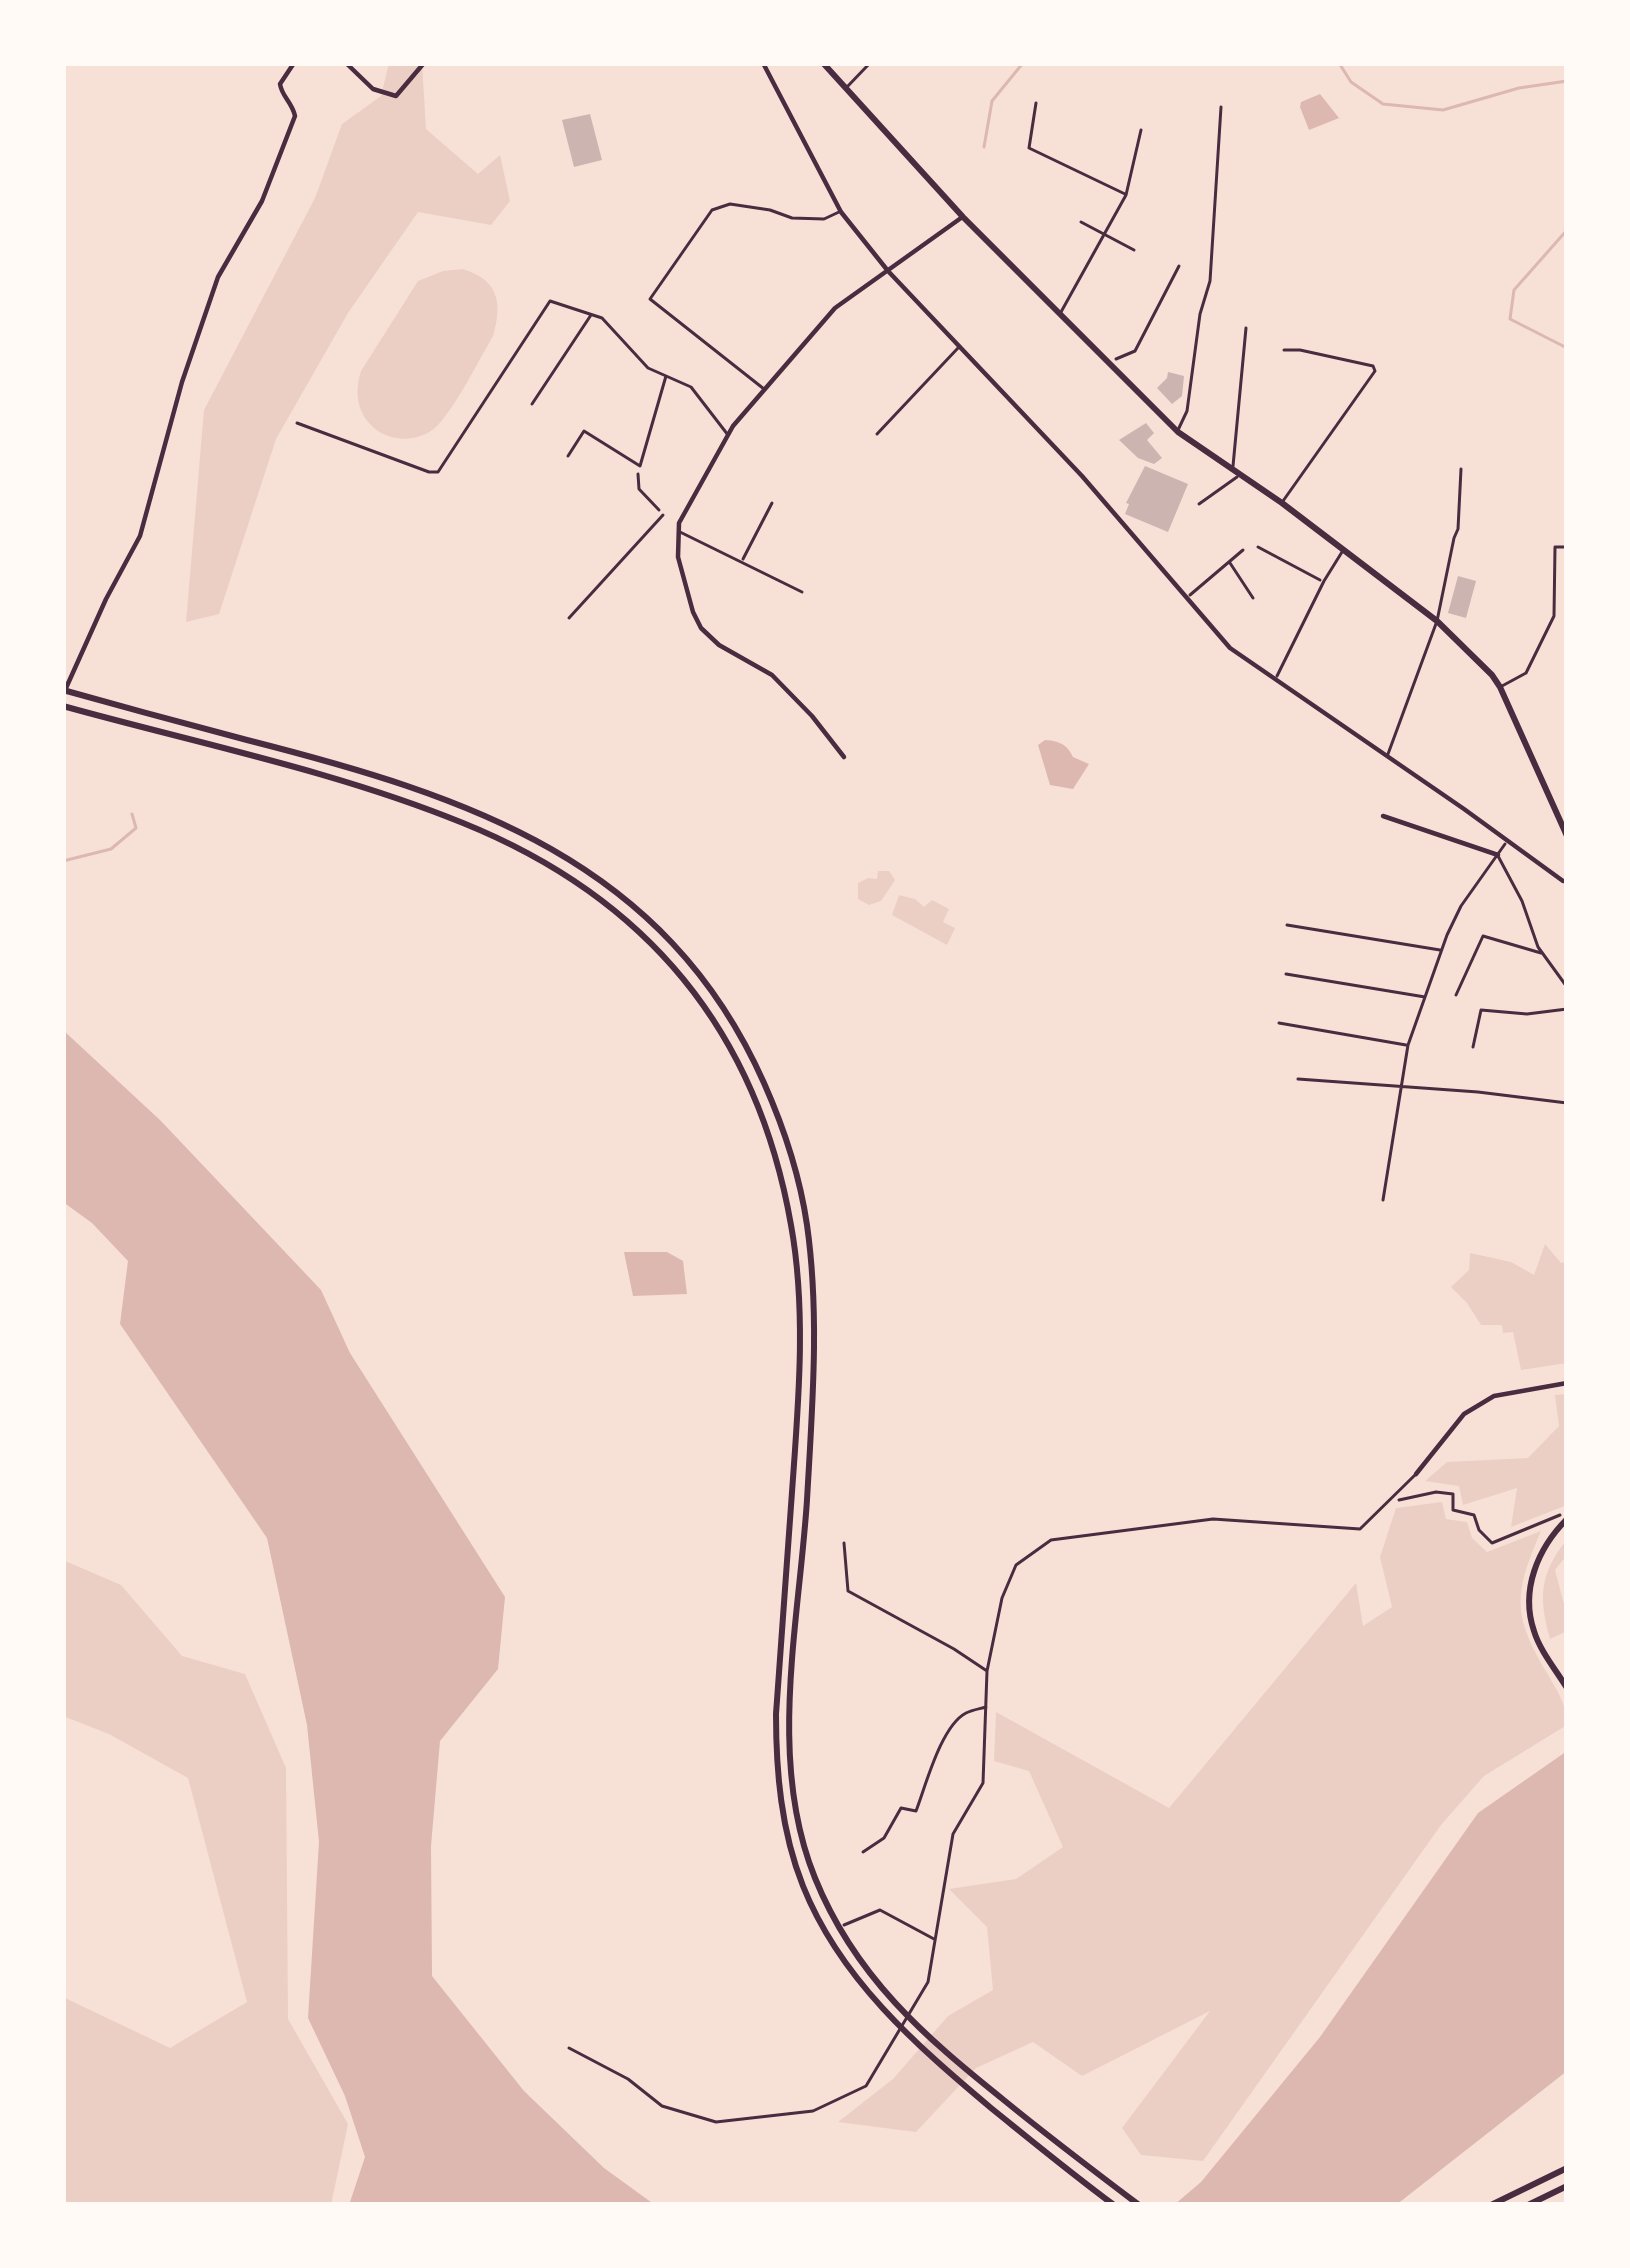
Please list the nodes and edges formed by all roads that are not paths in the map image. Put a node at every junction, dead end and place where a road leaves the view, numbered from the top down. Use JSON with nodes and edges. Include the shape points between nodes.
{"nodes":[{"id":1,"x":294,"y":63,"type":"edge"},
{"id":2,"x":346,"y":63,"type":"edge"},
{"id":3,"x":424,"y":63,"type":"edge"},
{"id":4,"x":764,"y":63,"type":"edge"},
{"id":5,"x":823,"y":63,"type":"edge"},
{"id":6,"x":870,"y":63,"type":"edge"},
{"id":7,"x":845,"y":88,"type":"junction"},
{"id":8,"x":1036,"y":104,"type":"dead end"},
{"id":9,"x":1222,"y":107,"type":"dead end"},
{"id":10,"x":1141,"y":130,"type":"dead end"},
{"id":11,"x":1126,"y":195,"type":"junction"},
{"id":12,"x":841,"y":212,"type":"junction"},
{"id":13,"x":963,"y":217,"type":"junction"},
{"id":14,"x":1081,"y":222,"type":"dead end"},
{"id":15,"x":1104,"y":235,"type":"junction"},
{"id":16,"x":1134,"y":250,"type":"dead end"},
{"id":17,"x":889,"y":271,"type":"junction"},
{"id":18,"x":592,"y":313,"type":"junction"},
{"id":19,"x":1060,"y":313,"type":"junction"},
{"id":20,"x":1246,"y":328,"type":"dead end"},
{"id":21,"x":959,"y":346,"type":"junction"},
{"id":22,"x":1284,"y":350,"type":"dead end"},
{"id":23,"x":666,"y":376,"type":"junction"},
{"id":24,"x":764,"y":388,"type":"junction"},
{"id":25,"x":532,"y":404,"type":"dead end"},
{"id":26,"x":296,"y":423,"type":"dead end"},
{"id":27,"x":1178,"y":432,"type":"junction"},
{"id":28,"x":877,"y":434,"type":"dead end"},
{"id":29,"x":728,"y":435,"type":"junction"},
{"id":30,"x":568,"y":456,"type":"dead end"},
{"id":31,"x":1233,"y":468,"type":"junction"},
{"id":32,"x":1461,"y":469,"type":"dead end"},
{"id":33,"x":1241,"y":474,"type":"junction"},
{"id":34,"x":1282,"y":502,"type":"junction"},
{"id":35,"x":772,"y":503,"type":"dead end"},
{"id":36,"x":1199,"y":504,"type":"dead end"},
{"id":37,"x":663,"y":514,"type":"road end"},
{"id":38,"x":679,"y":531,"type":"junction"},
{"id":39,"x":1258,"y":547,"type":"dead end"},
{"id":40,"x":1567,"y":547,"type":"edge"},
{"id":41,"x":1243,"y":550,"type":"dead end"},
{"id":42,"x":1343,"y":550,"type":"junction"},
{"id":43,"x":742,"y":561,"type":"junction"},
{"id":44,"x":1229,"y":562,"type":"junction"},
{"id":45,"x":1324,"y":581,"type":"junction"},
{"id":46,"x":802,"y":592,"type":"dead end"},
{"id":47,"x":1187,"y":598,"type":"junction"},
{"id":48,"x":1253,"y":598,"type":"dead end"},
{"id":49,"x":568,"y":618,"type":"dead end"},
{"id":50,"x":1437,"y":621,"type":"junction"},
{"id":51,"x":1276,"y":680,"type":"junction"},
{"id":52,"x":1500,"y":687,"type":"junction"},
{"id":53,"x":63,"y":692,"type":"edge"},
{"id":54,"x":63,"y":706,"type":"edge"},
{"id":55,"x":1387,"y":756,"type":"junction"},
{"id":56,"x":844,"y":757,"type":"dead end"},
{"id":57,"x":1383,"y":816,"type":"dead end"},
{"id":58,"x":1567,"y":836,"type":"edge"},
{"id":59,"x":1506,"y":842,"type":"junction"},
{"id":60,"x":1498,"y":855,"type":"junction"},
{"id":61,"x":1567,"y":881,"type":"edge"},
{"id":62,"x":1287,"y":925,"type":"dead end"},
{"id":63,"x":1442,"y":950,"type":"junction"},
{"id":64,"x":1542,"y":953,"type":"junction"},
{"id":65,"x":1286,"y":974,"type":"dead end"},
{"id":66,"x":1567,"y":987,"type":"edge"},
{"id":67,"x":1456,"y":995,"type":"dead end"},
{"id":68,"x":1426,"y":998,"type":"junction"},
{"id":69,"x":1567,"y":1009,"type":"edge"},
{"id":70,"x":1279,"y":1023,"type":"dead end"},
{"id":71,"x":1408,"y":1045,"type":"junction"},
{"id":72,"x":1473,"y":1047,"type":"dead end"},
{"id":73,"x":1298,"y":1078,"type":"dead end"},
{"id":74,"x":1400,"y":1088,"type":"junction"},
{"id":75,"x":1567,"y":1102,"type":"edge"},
{"id":76,"x":1383,"y":1200,"type":"dead end"},
{"id":77,"x":1567,"y":1383,"type":"edge"},
{"id":78,"x":1416,"y":1474,"type":"joint"},
{"id":79,"x":1567,"y":1516,"type":"edge"},
{"id":80,"x":844,"y":1543,"type":"dead end"},
{"id":81,"x":987,"y":1671,"type":"junction"},
{"id":82,"x":1567,"y":1688,"type":"edge"},
{"id":83,"x":986,"y":1707,"type":"junction"},
{"id":84,"x":863,"y":1852,"type":"dead end"},
{"id":85,"x":844,"y":1925,"type":"dead end"},
{"id":86,"x":936,"y":1940,"type":"junction"},
{"id":87,"x":569,"y":2048,"type":"dead end"},
{"id":88,"x":1567,"y":2168,"type":"edge"},
{"id":89,"x":1567,"y":2186,"type":"edge"},
{"id":90,"x":1114,"y":2205,"type":"edge"},
{"id":91,"x":1139,"y":2205,"type":"edge"},
{"id":92,"x":1491,"y":2205,"type":"edge"},
{"id":93,"x":1528,"y":2205,"type":"edge"}],
"edges":[{"from":1,"to":53,"type":"street","via":[[280,84],[295,116],[262,201],[218,277],[140,536]]},
{"from":2,"to":3,"type":"street","via":[[396,96]]},
{"from":4,"to":12,"type":"street"},
{"from":5,"to":7,"type":"main road"},
{"from":6,"to":7,"type":"lane"},
{"from":7,"to":13,"type":"main road"},
{"from":8,"to":11,"type":"lane","via":[[1029,148]]},
{"from":9,"to":27,"type":"lane","via":[[1210,281]]},
{"from":10,"to":11,"type":"lane"},
{"from":11,"to":15,"type":"lane"},
{"from":12,"to":17,"type":"street"},
{"from":12,"to":24,"type":"lane","via":[[824,219],[730,204],[712,210],[650,299]]},
{"from":13,"to":17,"type":"street"},
{"from":13,"to":19,"type":"main road"},
{"from":14,"to":15,"type":"lane"},
{"from":15,"to":16,"type":"lane"},
{"from":15,"to":19,"type":"lane"},
{"from":17,"to":21,"type":"street"},
{"from":17,"to":24,"type":"street","via":[[835,308]]},
{"from":18,"to":23,"type":"lane"},
{"from":18,"to":25,"type":"lane"},
{"from":18,"to":26,"type":"lane","via":[[550,301],[438,472]]},
{"from":19,"to":27,"type":"main road"},
{"from":20,"to":31,"type":"lane"},
{"from":21,"to":28,"type":"lane"},
{"from":21,"to":47,"type":"street"},
{"from":22,"to":34,"type":"lane","via":[[1375,371]]},
{"from":23,"to":29,"type":"lane","via":[[691,387]]},
{"from":23,"to":30,"type":"lane","via":[[640,466],[584,431]]},
{"from":24,"to":29,"type":"street"},
{"from":27,"to":31,"type":"main road"},
{"from":29,"to":38,"type":"street"},
{"from":31,"to":33,"type":"main road"},
{"from":32,"to":50,"type":"lane","via":[[1458,529]]},
{"from":33,"to":34,"type":"main road"},
{"from":33,"to":36,"type":"lane"},
{"from":34,"to":42,"type":"main road"},
{"from":35,"to":43,"type":"lane"},
{"from":37,"to":49,"type":"lane"},
{"from":38,"to":43,"type":"lane"},
{"from":38,"to":56,"type":"street","via":[[701,628],[772,675]]},
{"from":39,"to":45,"type":"lane"},
{"from":40,"to":52,"type":"lane","via":[[1555,548],[1554,616],[1526,674]]},
{"from":41,"to":44,"type":"lane"},
{"from":42,"to":45,"type":"lane"},
{"from":42,"to":50,"type":"main road"},
{"from":43,"to":46,"type":"lane"},
{"from":44,"to":47,"type":"lane"},
{"from":44,"to":48,"type":"lane"},
{"from":45,"to":51,"type":"lane"},
{"from":47,"to":51,"type":"street","via":[[1231,648]]},
{"from":50,"to":52,"type":"main road"},
{"from":50,"to":55,"type":"lane"},
{"from":51,"to":55,"type":"street"},
{"from":52,"to":58,"type":"main road"},
{"from":53,"to":91,"type":"main road","via":[[319,758],[473,810],[586,869],[677,947],[715,993],[788,1147],[806,1223],[814,1306],[789,1713],[798,1820],[814,1876],[846,1942],[916,2026]]},
{"from":54,"to":90,"type":"main road","via":[[314,773],[524,851],[624,919],[703,1002],[757,1102],[792,1227],[798,1408],[776,1755],[803,1886],[875,2003]]},
{"from":55,"to":59,"type":"street"},
{"from":57,"to":60,"type":"street"},
{"from":59,"to":60,"type":"lane"},
{"from":59,"to":61,"type":"street"},
{"from":60,"to":63,"type":"lane","via":[[1460,906]]},
{"from":60,"to":64,"type":"lane"},
{"from":62,"to":63,"type":"lane"},
{"from":63,"to":68,"type":"lane"},
{"from":64,"to":66,"type":"lane"},
{"from":64,"to":67,"type":"lane","via":[[1483,936]]},
{"from":65,"to":68,"type":"lane"},
{"from":68,"to":71,"type":"lane"},
{"from":69,"to":72,"type":"lane","via":[[1481,1010]]},
{"from":70,"to":71,"type":"lane"},
{"from":71,"to":74,"type":"lane"},
{"from":73,"to":74,"type":"lane"},
{"from":74,"to":75,"type":"lane"},
{"from":74,"to":76,"type":"lane"},
{"from":77,"to":78,"type":"street","via":[[1494,1396],[1464,1414]]},
{"from":78,"to":81,"type":"lane","via":[[1360,1528],[1213,1519],[1051,1540],[1016,1564]]},
{"from":79,"to":82,"type":"main road","via":[[1540,1551],[1528,1607],[1534,1634]]},
{"from":80,"to":81,"type":"lane","via":[[848,1591]]},
{"from":81,"to":83,"type":"lane"},
{"from":83,"to":84,"type":"lane","via":[[954,1724],[916,1811],[901,1808],[884,1838]]},
{"from":83,"to":86,"type":"lane","via":[[983,1784],[953,1834]]},
{"from":85,"to":86,"type":"lane","via":[[880,1910]]},
{"from":86,"to":87,"type":"lane","via":[[928,1982],[866,2086],[812,2111],[716,2122],[662,2106]]},
{"from":88,"to":92,"type":"main road"},
{"from":89,"to":93,"type":"main road"}]}
